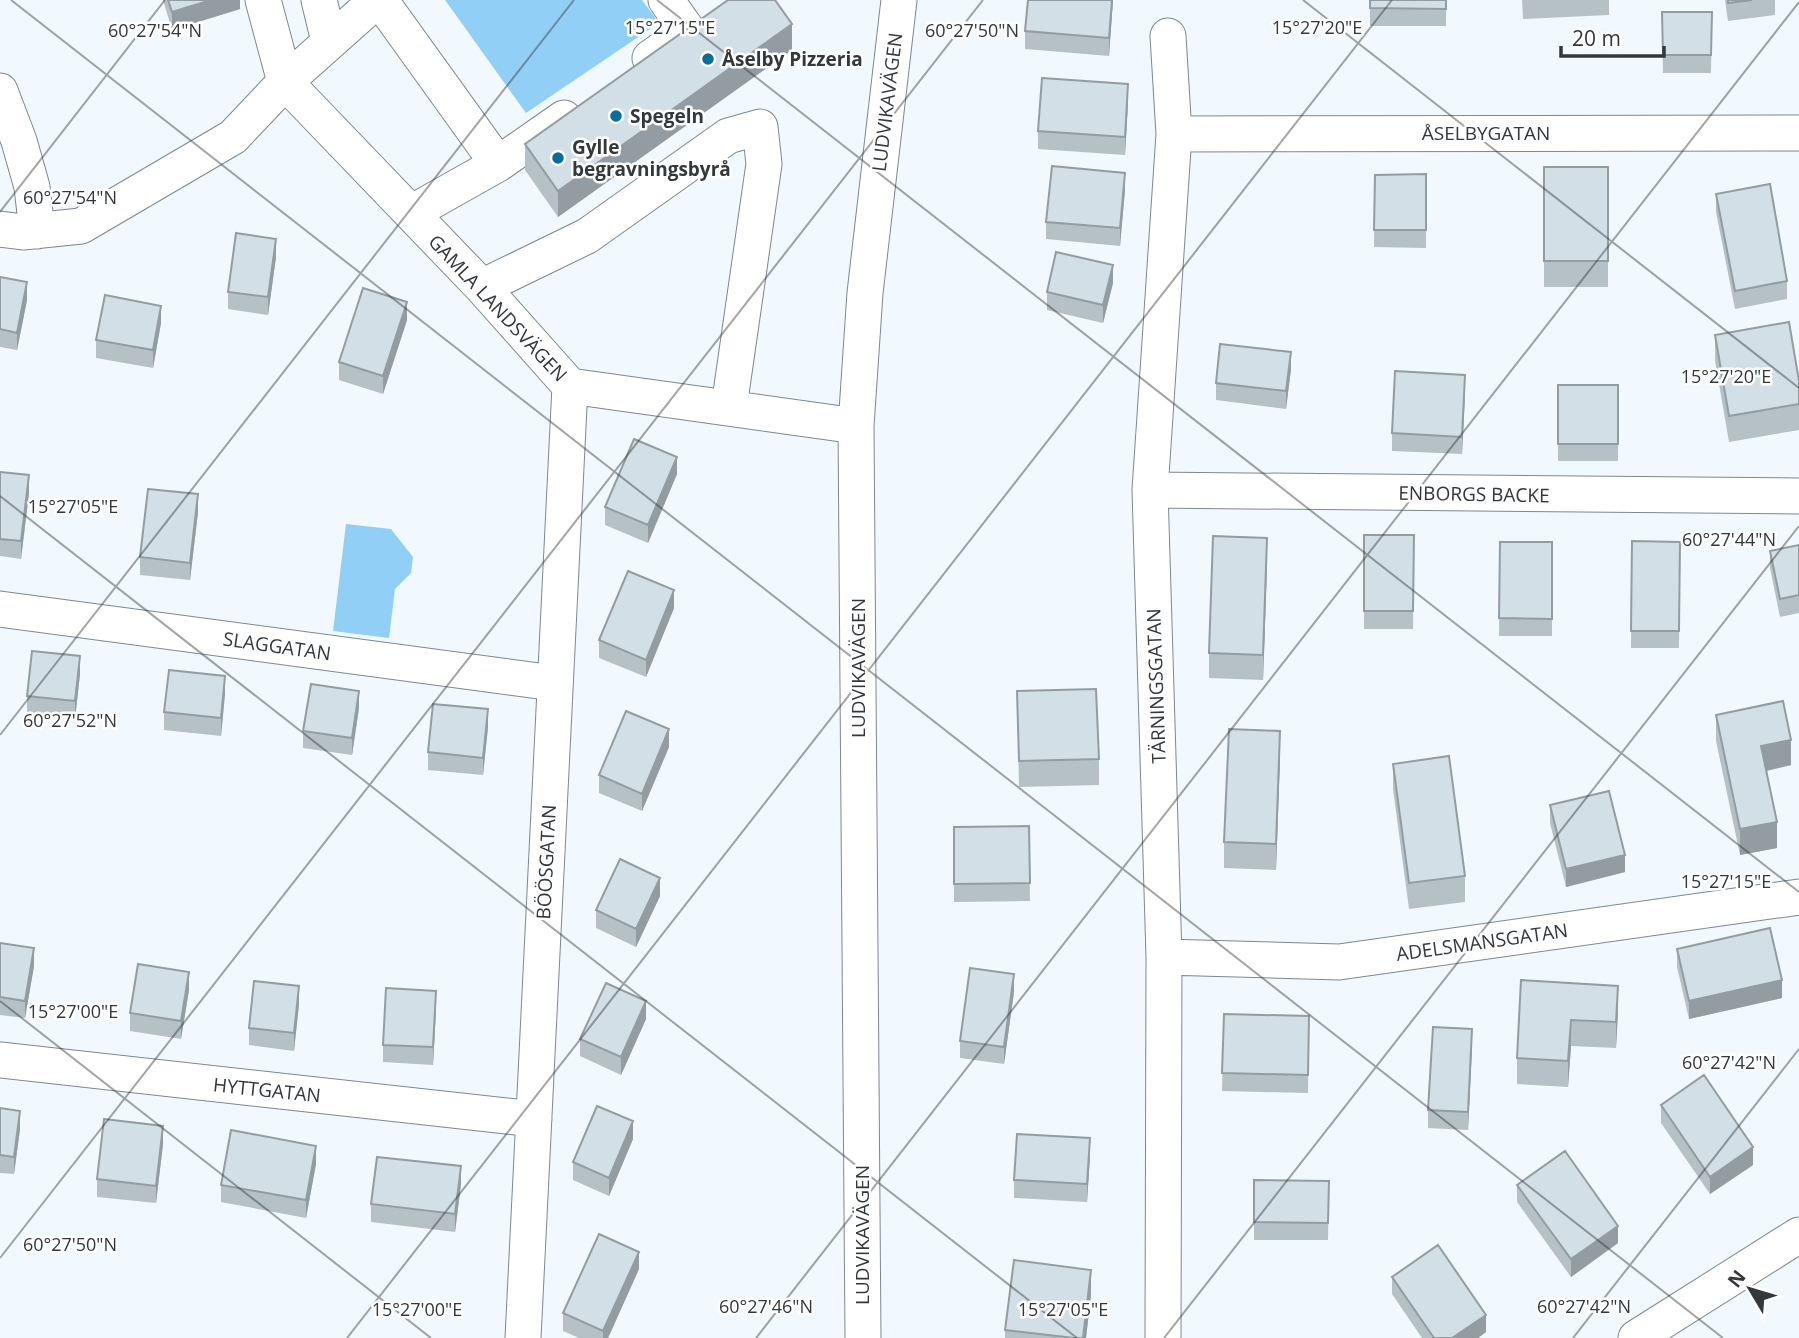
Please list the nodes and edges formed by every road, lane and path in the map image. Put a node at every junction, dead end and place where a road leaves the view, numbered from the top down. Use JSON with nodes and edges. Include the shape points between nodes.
{"nodes":[{"id":1,"x":263,"y":0,"type":"edge"},
{"id":2,"x":319,"y":0,"type":"edge"},
{"id":3,"x":378,"y":0,"type":"edge"},
{"id":4,"x":666,"y":0,"type":"edge"},
{"id":5,"x":899,"y":0,"type":"edge"},
{"id":6,"x":1168,"y":36,"type":"dead end"},
{"id":7,"x":329,"y":41,"type":"junction"},
{"id":8,"x":621,"y":78,"type":"edge"},
{"id":9,"x":285,"y":82,"type":"junction"},
{"id":10,"x":0,"y":91,"type":"edge"},
{"id":11,"x":587,"y":102,"type":"edge"},
{"id":12,"x":1799,"y":133,"type":"edge"},
{"id":13,"x":1174,"y":134,"type":"junction"},
{"id":14,"x":498,"y":164,"type":"junction"},
{"id":15,"x":411,"y":213,"type":"junction"},
{"id":16,"x":0,"y":229,"type":"edge"},
{"id":17,"x":37,"y":231,"type":"junction"},
{"id":18,"x":482,"y":288,"type":"junction"},
{"id":19,"x":570,"y":386,"type":"junction"},
{"id":20,"x":729,"y":407,"type":"junction"},
{"id":21,"x":856,"y":426,"type":"junction"},
{"id":22,"x":1150,"y":490,"type":"junction"},
{"id":23,"x":1799,"y":496,"type":"edge"},
{"id":24,"x":0,"y":610,"type":"edge"},
{"id":25,"x":554,"y":683,"type":"junction"},
{"id":26,"x":1799,"y":897,"type":"edge"},
{"id":27,"x":1164,"y":957,"type":"junction"},
{"id":28,"x":0,"y":1060,"type":"edge"},
{"id":29,"x":534,"y":1119,"type":"junction"},
{"id":30,"x":1799,"y":1235,"type":"edge"},
{"id":31,"x":523,"y":1338,"type":"edge"},
{"id":32,"x":863,"y":1338,"type":"edge"},
{"id":33,"x":1163,"y":1338,"type":"edge"},
{"id":34,"x":1636,"y":1338,"type":"edge"}],
"edges":[{"from":1,"to":9,"type":"street"},
{"from":2,"to":7,"type":"street"},
{"from":3,"to":7,"type":"street"},
{"from":3,"to":14,"type":"street"},
{"from":4,"to":8,"type":"street","via":[[688,31]]},
{"from":5,"to":21,"type":"street","name":"LUDVIKAVÄGEN"},
{"from":6,"to":13,"type":"street","name":"TÄRNINGSGATAN"},
{"from":7,"to":9,"type":"street"},
{"from":9,"to":15,"type":"street","name":"GAMLA LANDSVÄGEN"},
{"from":9,"to":17,"type":"street","via":[[233,137],[81,226]]},
{"from":10,"to":17,"type":"street","via":[[32,187]]},
{"from":11,"to":14,"type":"street"},
{"from":12,"to":13,"type":"street","name":"ÅSELBYGATAN"},
{"from":13,"to":22,"type":"street","name":"TÄRNINGSGATAN"},
{"from":14,"to":15,"type":"street"},
{"from":15,"to":18,"type":"street","name":"GAMLA LANDSVÄGEN"},
{"from":16,"to":17,"type":"street"},
{"from":18,"to":19,"type":"street","name":"GAMLA LANDSVÄGEN"},
{"from":18,"to":20,"type":"street","via":[[587,236],[728,136],[760,127],[764,164]]},
{"from":19,"to":20,"type":"street","name":"GAMLA LANDSVÄGEN"},
{"from":19,"to":25,"type":"street","name":"BÖÖSGATAN"},
{"from":20,"to":21,"type":"street","name":"GAMLA LANDSVÄGEN"},
{"from":21,"to":32,"type":"street","name":"LUDVIKAVÄGEN"},
{"from":22,"to":23,"type":"street","name":"ENBORGS BACKE"},
{"from":22,"to":27,"type":"street","name":"TÄRNINGSGATAN"},
{"from":24,"to":25,"type":"street","name":"SLAGGATAN"},
{"from":25,"to":29,"type":"street","name":"BÖÖSGATAN"},
{"from":26,"to":27,"type":"street","name":"ADELSMANSGATAN","via":[[1339,962]]},
{"from":27,"to":33,"type":"street","name":"TÄRNINGSGATAN"},
{"from":28,"to":29,"type":"street","name":"HYTTGATAN"},
{"from":29,"to":31,"type":"street","name":"BÖÖSGATAN"},
{"from":30,"to":34,"type":"street"}]}
